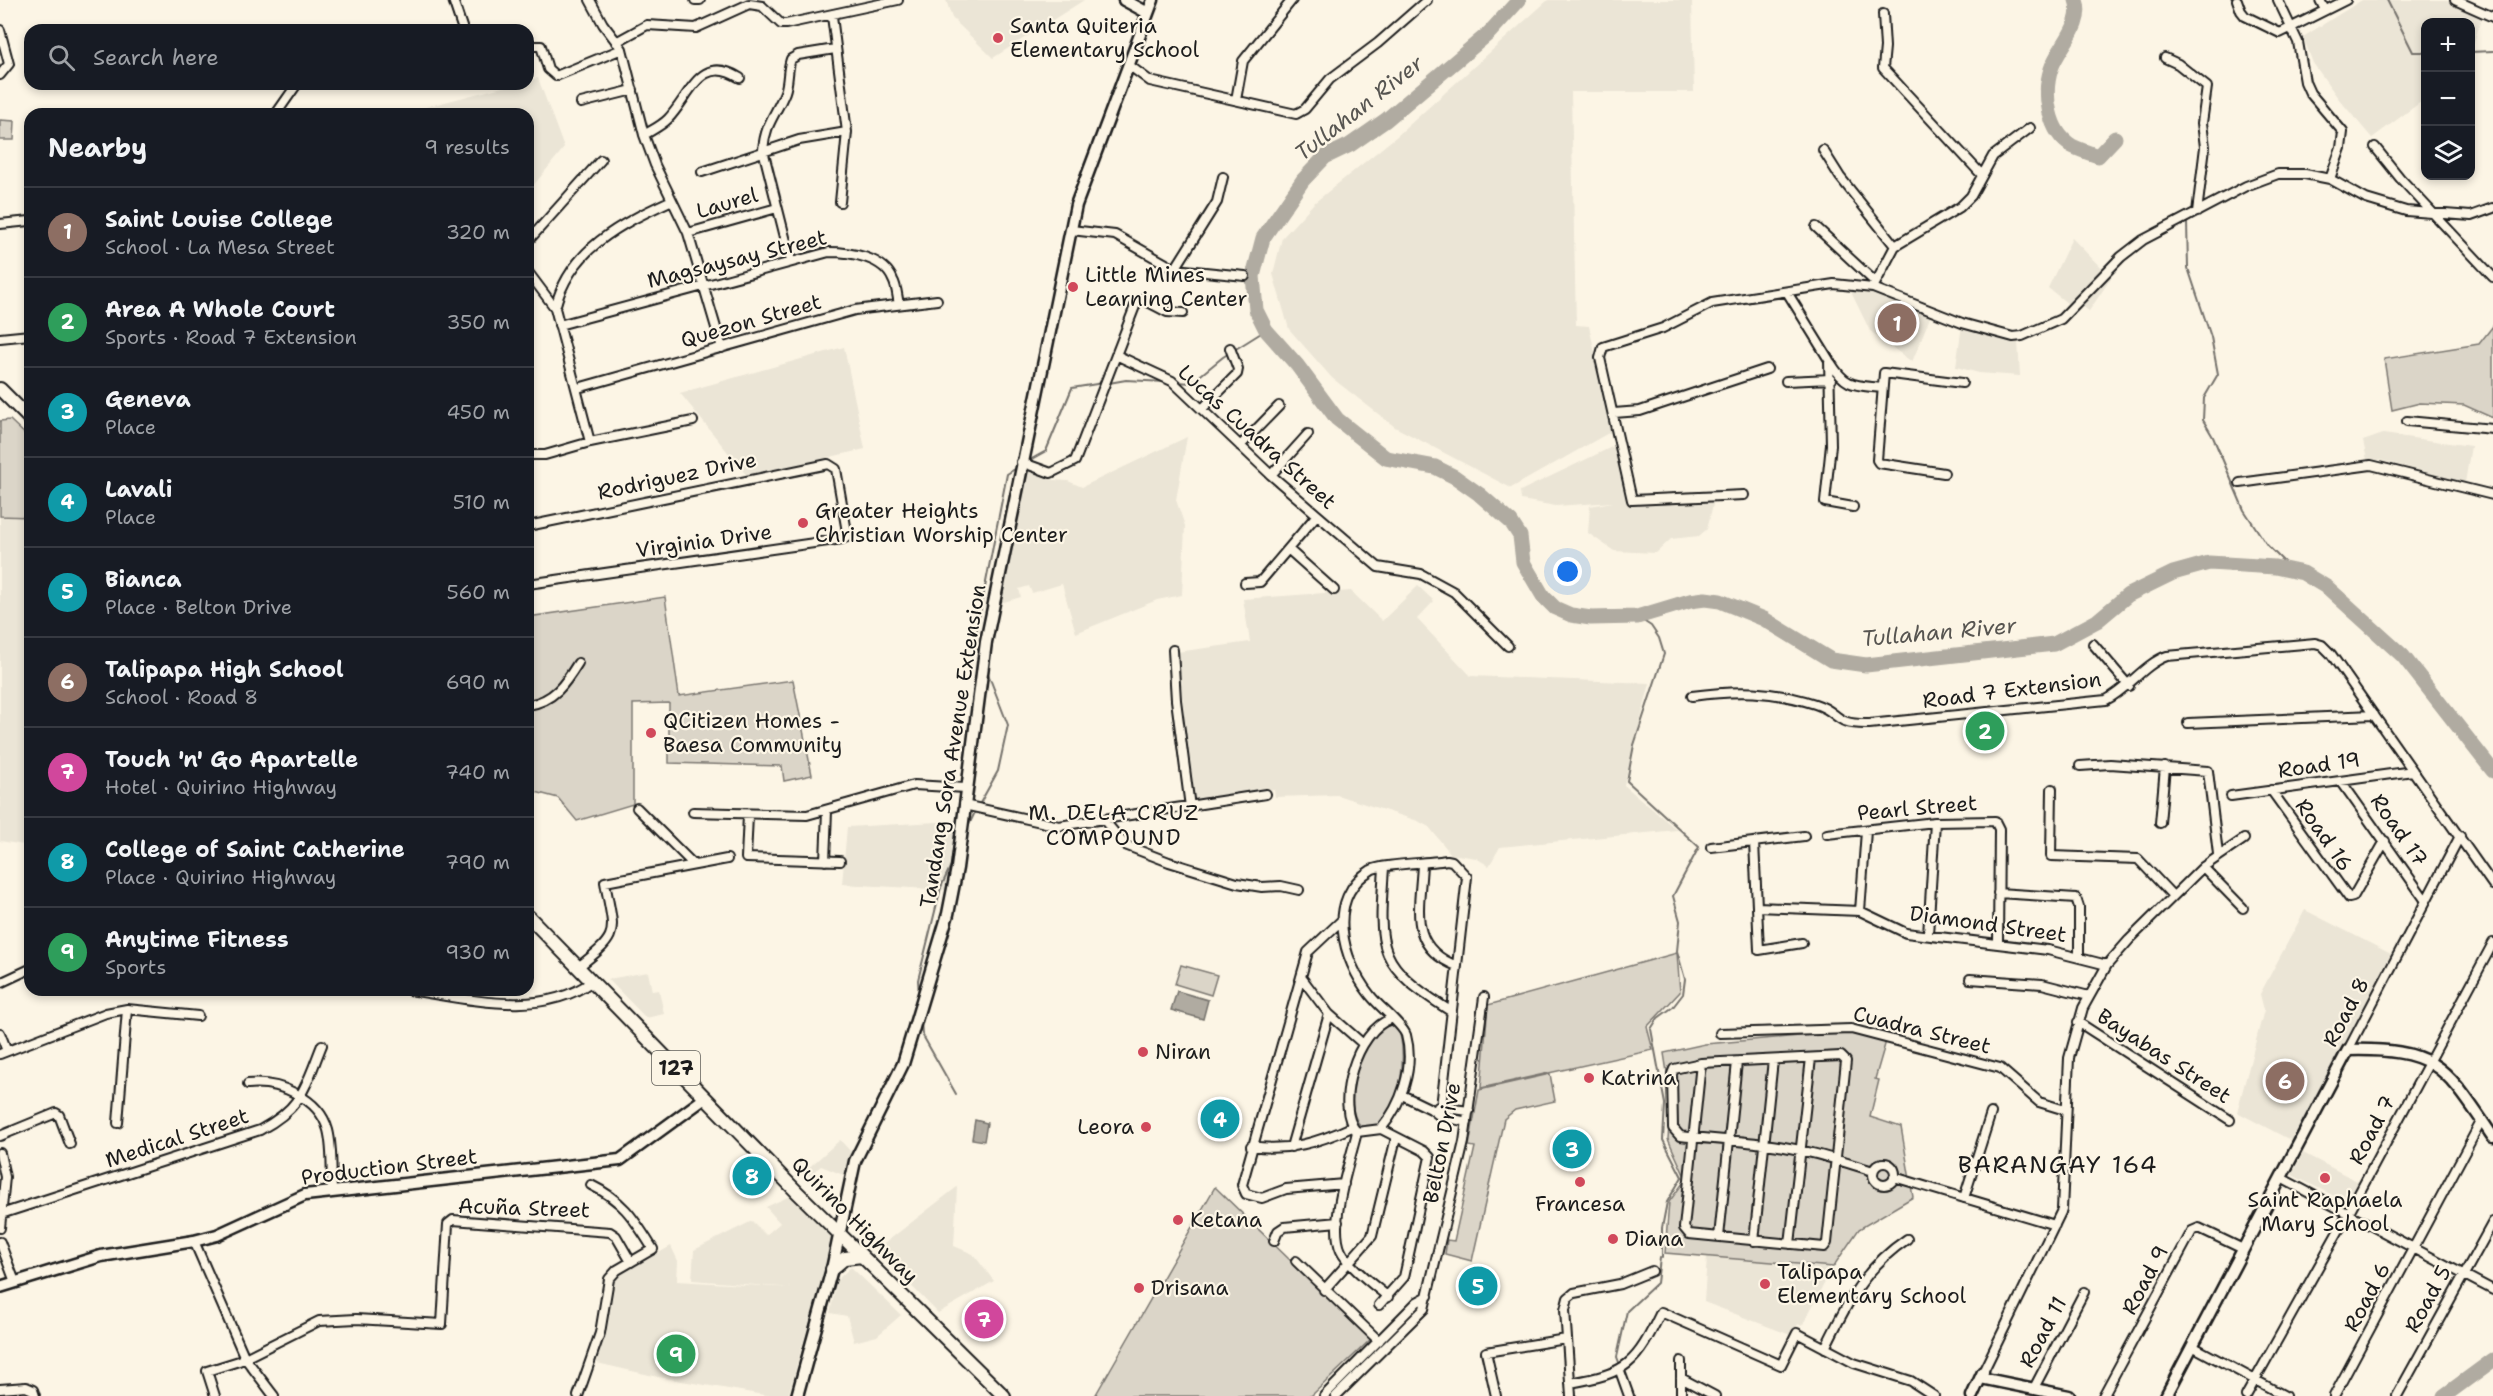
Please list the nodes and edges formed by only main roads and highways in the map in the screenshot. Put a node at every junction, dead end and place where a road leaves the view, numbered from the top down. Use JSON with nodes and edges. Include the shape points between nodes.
{"nodes":[{"id":1,"x":1124,"y":0,"type":"edge"},
{"id":2,"x":1153,"y":0,"type":"edge"},
{"id":3,"x":1148,"y":13,"type":"junction"},
{"id":4,"x":0,"y":389,"type":"edge"},
{"id":5,"x":24,"y":413,"type":"edge"},
{"id":6,"x":534,"y":922,"type":"edge"},
{"id":7,"x":705,"y":1098,"type":"junction"},
{"id":8,"x":2493,"y":1137,"type":"edge"},
{"id":9,"x":840,"y":1235,"type":"junction"},
{"id":10,"x":862,"y":1256,"type":"junction"},
{"id":11,"x":832,"y":1269,"type":"junction"},
{"id":12,"x":0,"y":1287,"type":"edge"},
{"id":13,"x":800,"y":1396,"type":"edge"},
{"id":14,"x":1004,"y":1396,"type":"edge"},
{"id":15,"x":1972,"y":1396,"type":"edge"},
{"id":16,"x":2069,"y":1396,"type":"edge"},
{"id":17,"x":2166,"y":1396,"type":"edge"}],
"edges":[{"from":1,"to":3,"type":"main road"},
{"from":2,"to":3,"type":"main road","name":"Tandang Sora Avenue Extension"},
{"from":3,"to":9,"type":"main road","name":"Tandang Sora Avenue Extension","via":[[1083,184],[1071,230],[979,683],[948,914],[903,1064],[855,1161]]},
{"from":4,"to":5,"type":"main road"},
{"from":6,"to":7,"type":"main road","name":"Quirino Highway","number":"127"},
{"from":7,"to":9,"type":"main road","name":"Quirino Highway","number":"127"},
{"from":7,"to":12,"type":"main road","name":"Production Street","via":[[620,1160],[299,1196],[232,1229],[194,1241],[101,1256]]},
{"from":8,"to":17,"type":"main road","name":"Road 8","via":[[2459,1088],[2429,1061],[2400,1051],[2348,1050]]},
{"from":9,"to":10,"type":"main road","name":"Quirino Highway","number":"127"},
{"from":9,"to":11,"type":"main road","name":"Tandang Sora Avenue Extension"},
{"from":10,"to":11,"type":"main road","via":[[845,1258]]},
{"from":10,"to":14,"type":"main road","name":"Quirino Highway","number":"127"},
{"from":11,"to":13,"type":"main road","name":"Tandang Sora Avenue Extension"},
{"from":15,"to":16,"type":"main road","via":[[1982,1375]]}]}
